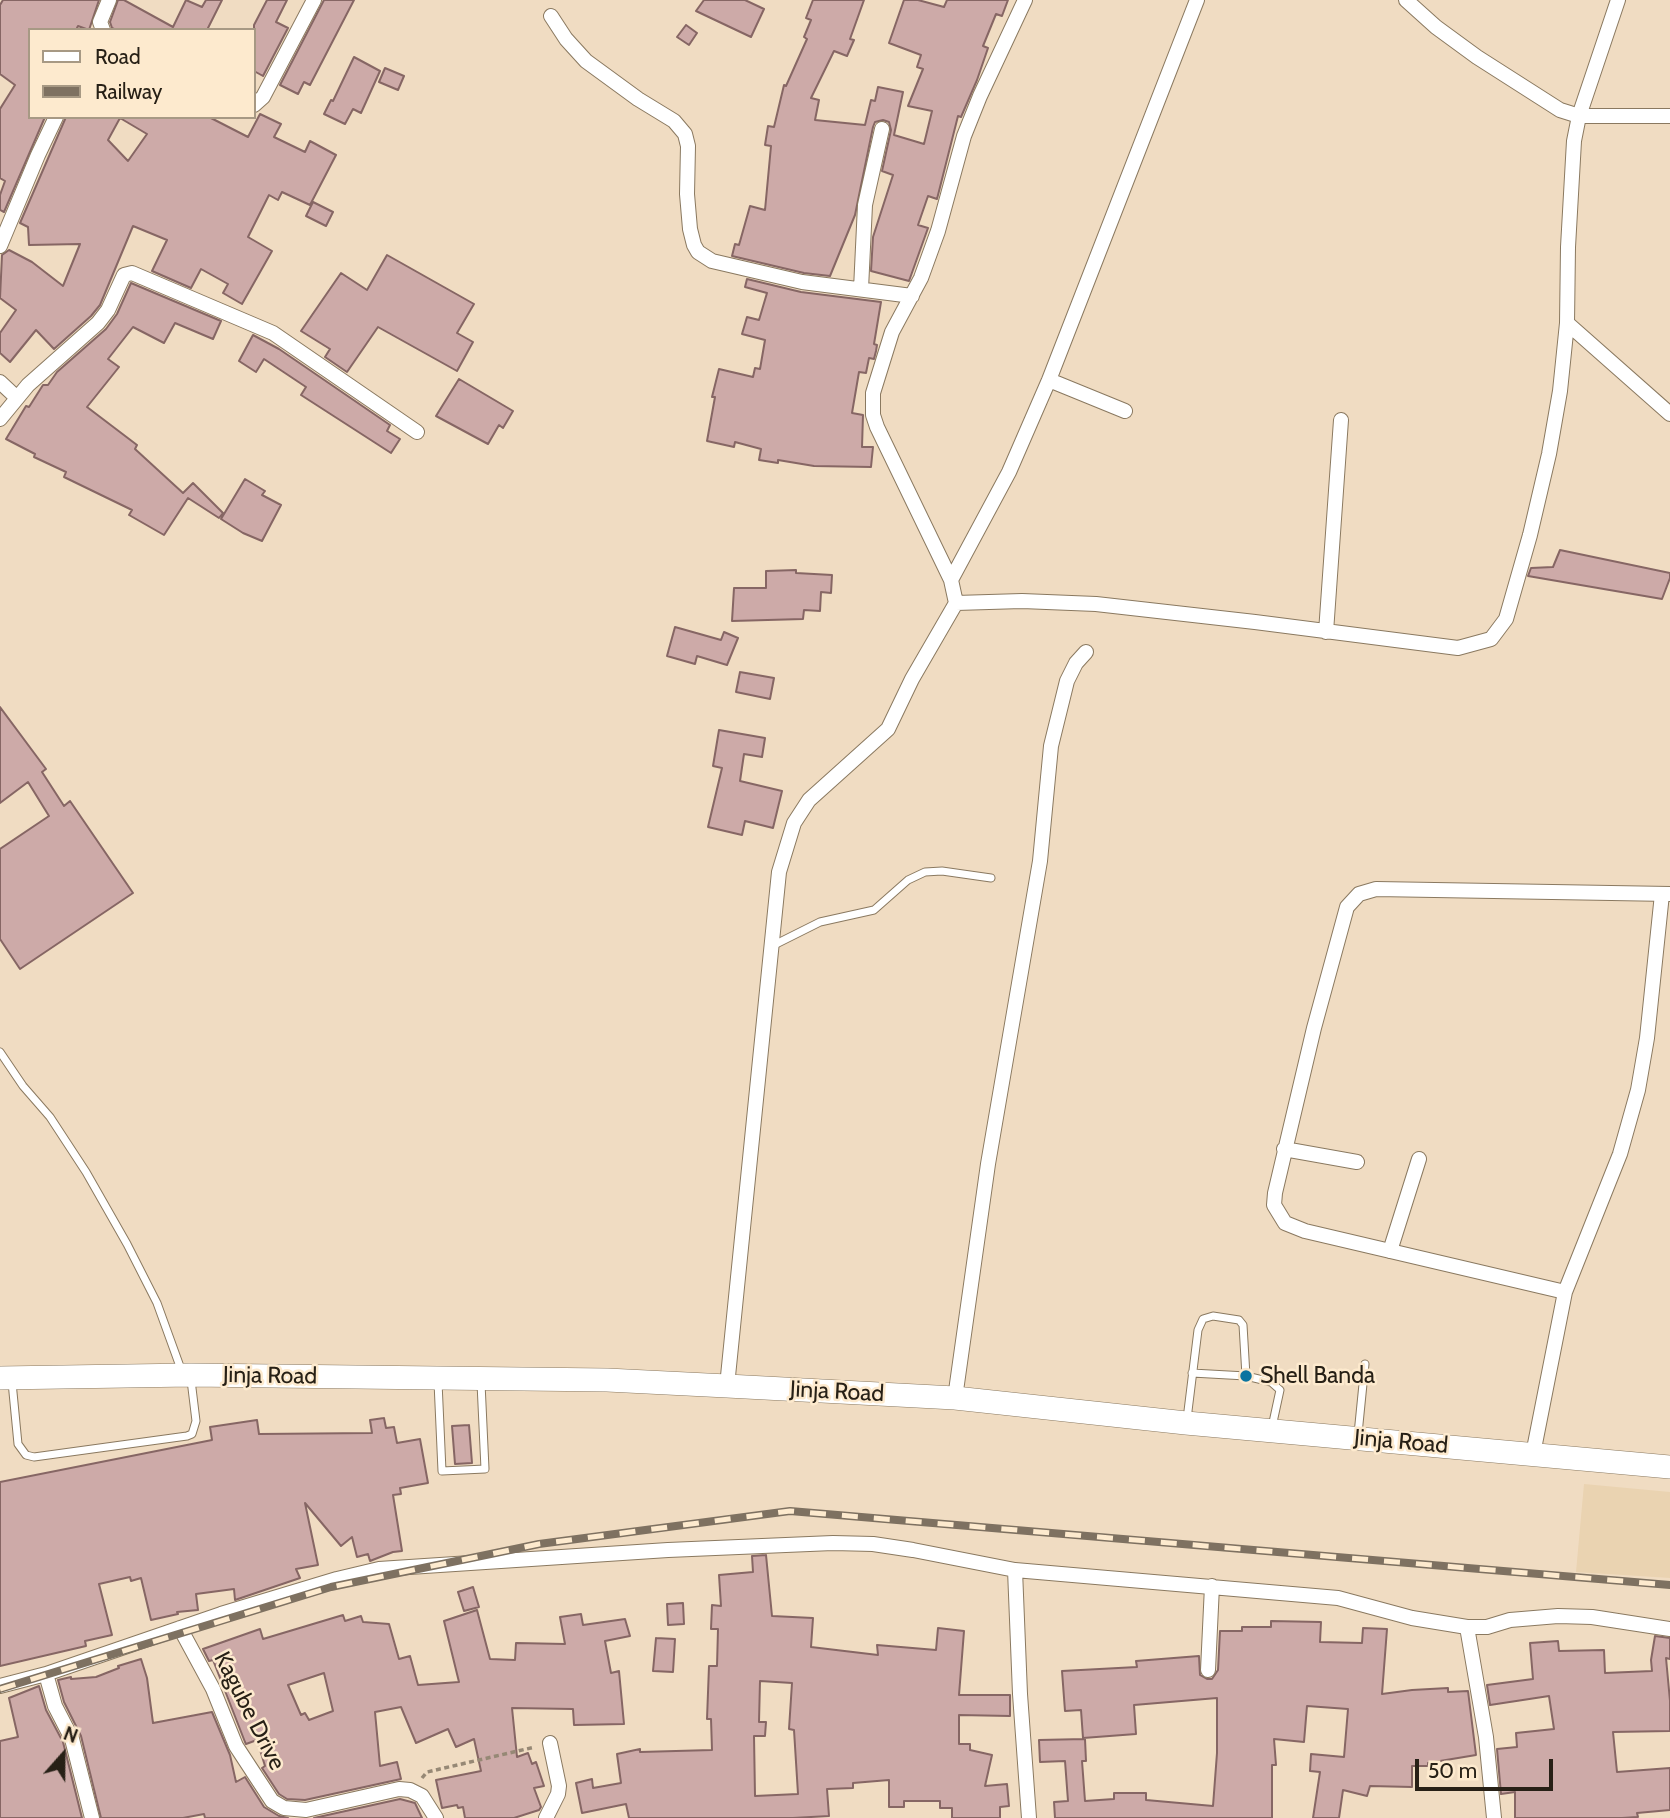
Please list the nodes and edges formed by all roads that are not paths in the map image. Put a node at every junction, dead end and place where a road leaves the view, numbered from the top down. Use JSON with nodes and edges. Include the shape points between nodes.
{"nodes":[{"id":1,"x":109,"y":0,"type":"edge"},
{"id":2,"x":314,"y":0,"type":"edge"},
{"id":3,"x":1025,"y":0,"type":"edge"},
{"id":4,"x":1197,"y":0,"type":"edge"},
{"id":5,"x":1406,"y":0,"type":"edge"},
{"id":6,"x":1618,"y":0,"type":"edge"},
{"id":7,"x":551,"y":16,"type":"dead end"},
{"id":8,"x":102,"y":28,"type":"edge"},
{"id":9,"x":256,"y":103,"type":"edge"},
{"id":10,"x":1579,"y":116,"type":"junction"},
{"id":11,"x":1670,"y":116,"type":"edge"},
{"id":12,"x":56,"y":119,"type":"edge"},
{"id":13,"x":882,"y":129,"type":"dead end"},
{"id":14,"x":0,"y":246,"type":"edge"},
{"id":15,"x":861,"y":289,"type":"junction"},
{"id":16,"x":912,"y":296,"type":"junction"},
{"id":17,"x":1567,"y":323,"type":"junction"},
{"id":18,"x":1049,"y":380,"type":"junction"},
{"id":19,"x":0,"y":382,"type":"edge"},
{"id":20,"x":16,"y":397,"type":"junction"},
{"id":21,"x":1125,"y":411,"type":"dead end"},
{"id":22,"x":1670,"y":414,"type":"edge"},
{"id":23,"x":0,"y":419,"type":"edge"},
{"id":24,"x":1341,"y":420,"type":"dead end"},
{"id":25,"x":417,"y":432,"type":"dead end"},
{"id":26,"x":951,"y":580,"type":"junction"},
{"id":27,"x":956,"y":603,"type":"junction"},
{"id":28,"x":1326,"y":632,"type":"junction"},
{"id":29,"x":1086,"y":652,"type":"dead end"},
{"id":30,"x":991,"y":878,"type":"dead end"},
{"id":31,"x":1666,"y":894,"type":"edge"},
{"id":32,"x":771,"y":946,"type":"junction"},
{"id":33,"x":0,"y":1052,"type":"edge"},
{"id":34,"x":1284,"y":1149,"type":"junction"},
{"id":35,"x":1419,"y":1158,"type":"dead end"},
{"id":36,"x":1357,"y":1162,"type":"dead end"},
{"id":37,"x":1390,"y":1251,"type":"junction"},
{"id":38,"x":1565,"y":1292,"type":"junction"},
{"id":39,"x":1365,"y":1364,"type":"dead end"},
{"id":40,"x":1192,"y":1373,"type":"junction"},
{"id":41,"x":187,"y":1376,"type":"junction"},
{"id":42,"x":1246,"y":1376,"type":"junction"},
{"id":43,"x":6,"y":1378,"type":"edge"},
{"id":44,"x":438,"y":1378,"type":"junction"},
{"id":45,"x":481,"y":1379,"type":"junction"},
{"id":46,"x":727,"y":1386,"type":"junction"},
{"id":47,"x":955,"y":1398,"type":"junction"},
{"id":48,"x":1186,"y":1423,"type":"junction"},
{"id":49,"x":1272,"y":1431,"type":"junction"},
{"id":50,"x":1358,"y":1438,"type":"junction"},
{"id":51,"x":1533,"y":1454,"type":"junction"},
{"id":52,"x":1670,"y":1467,"type":"edge"},
{"id":53,"x":1015,"y":1570,"type":"junction"},
{"id":54,"x":1212,"y":1586,"type":"junction"},
{"id":55,"x":1467,"y":1627,"type":"junction"},
{"id":56,"x":180,"y":1628,"type":"junction"},
{"id":57,"x":1670,"y":1629,"type":"edge"},
{"id":58,"x":1208,"y":1670,"type":"dead end"},
{"id":59,"x":46,"y":1674,"type":"junction"},
{"id":60,"x":0,"y":1686,"type":"edge"},
{"id":61,"x":550,"y":1744,"type":"road end"},
{"id":62,"x":92,"y":1818,"type":"edge"},
{"id":63,"x":436,"y":1818,"type":"edge"},
{"id":64,"x":546,"y":1818,"type":"edge"},
{"id":65,"x":1030,"y":1818,"type":"edge"},
{"id":66,"x":1494,"y":1818,"type":"edge"}],
"edges":[{"from":1,"to":8,"type":"street","via":[[100,22]]},
{"from":2,"to":9,"type":"street"},
{"from":3,"to":16,"type":"street","via":[[964,136],[938,231]]},
{"from":4,"to":18,"type":"street"},
{"from":5,"to":10,"type":"street","via":[[1477,57],[1560,110]]},
{"from":6,"to":10,"type":"street"},
{"from":7,"to":15,"type":"street","via":[[586,61],[674,121],[685,134],[690,229],[698,253],[737,268]]},
{"from":10,"to":11,"type":"street"},
{"from":10,"to":17,"type":"street","via":[[1572,160]]},
{"from":12,"to":14,"type":"street"},
{"from":13,"to":15,"type":"street","via":[[865,205]]},
{"from":15,"to":16,"type":"street"},
{"from":16,"to":26,"type":"street","via":[[892,332],[880,368],[873,415]]},
{"from":17,"to":22,"type":"street"},
{"from":17,"to":28,"type":"street","via":[[1549,454],[1530,535],[1500,629],[1492,639],[1458,648]]},
{"from":18,"to":21,"type":"street"},
{"from":18,"to":26,"type":"street","via":[[1009,472]]},
{"from":19,"to":20,"type":"street"},
{"from":20,"to":23,"type":"street"},
{"from":20,"to":25,"type":"street","via":[[98,323],[124,275],[132,273],[273,333]]},
{"from":24,"to":28,"type":"street"},
{"from":26,"to":27,"type":"street"},
{"from":27,"to":28,"type":"street","via":[[1096,604]]},
{"from":27,"to":32,"type":"street","via":[[888,729],[809,800],[794,823],[779,872]]},
{"from":29,"to":47,"type":"street","via":[[1067,681],[1051,746],[1040,861],[988,1164]]},
{"from":30,"to":32,"type":"lane","via":[[925,872],[908,880],[874,910],[820,922]]},
{"from":31,"to":34,"type":"street","via":[[1376,889],[1359,894],[1347,907],[1341,927]]},
{"from":31,"to":38,"type":"street","via":[[1630,1126]]},
{"from":32,"to":46,"type":"street"},
{"from":33,"to":41,"type":"lane","via":[[86,1172],[157,1303]]},
{"from":34,"to":36,"type":"street"},
{"from":34,"to":37,"type":"street","via":[[1274,1205],[1285,1223]]},
{"from":35,"to":37,"type":"street"},
{"from":37,"to":38,"type":"street"},
{"from":38,"to":51,"type":"street"},
{"from":39,"to":50,"type":"lane"},
{"from":40,"to":42,"type":"lane"},
{"from":40,"to":42,"type":"lane","via":[[1198,1330],[1203,1319],[1213,1316],[1234,1318],[1243,1325]]},
{"from":40,"to":48,"type":"lane"},
{"from":41,"to":43,"type":"highway","name":"Jinja Road"},
{"from":41,"to":43,"type":"lane","via":[[196,1422],[192,1434],[34,1457],[18,1444]]},
{"from":41,"to":44,"type":"highway","name":"Jinja Road"},
{"from":42,"to":49,"type":"lane","via":[[1271,1382],[1280,1390]]},
{"from":44,"to":45,"type":"highway","name":"Jinja Road"},
{"from":44,"to":45,"type":"lane","via":[[442,1471],[485,1469]]},
{"from":45,"to":46,"type":"highway","name":"Jinja Road"},
{"from":46,"to":47,"type":"highway","name":"Jinja Road"},
{"from":47,"to":48,"type":"highway","name":"Jinja Road"},
{"from":48,"to":49,"type":"highway","name":"Jinja Road"},
{"from":49,"to":50,"type":"highway","name":"Jinja Road"},
{"from":50,"to":51,"type":"highway","name":"Jinja Road"},
{"from":51,"to":52,"type":"highway","name":"Jinja Road"},
{"from":53,"to":54,"type":"street"},
{"from":53,"to":56,"type":"street","via":[[873,1544],[833,1543],[379,1569]]},
{"from":53,"to":65,"type":"street"},
{"from":54,"to":55,"type":"street","via":[[1338,1598]]},
{"from":54,"to":58,"type":"street"},
{"from":55,"to":57,"type":"street","via":[[1558,1616]]},
{"from":55,"to":66,"type":"street"},
{"from":56,"to":59,"type":"street"},
{"from":56,"to":63,"type":"street","name":"Kagube Drive","via":[[213,1689],[236,1746],[272,1801],[284,1808],[306,1810],[410,1790],[422,1796]]},
{"from":59,"to":60,"type":"street"},
{"from":59,"to":62,"type":"street","via":[[55,1706],[72,1739]]},
{"from":61,"to":64,"type":"street","via":[[559,1786]]}]}
